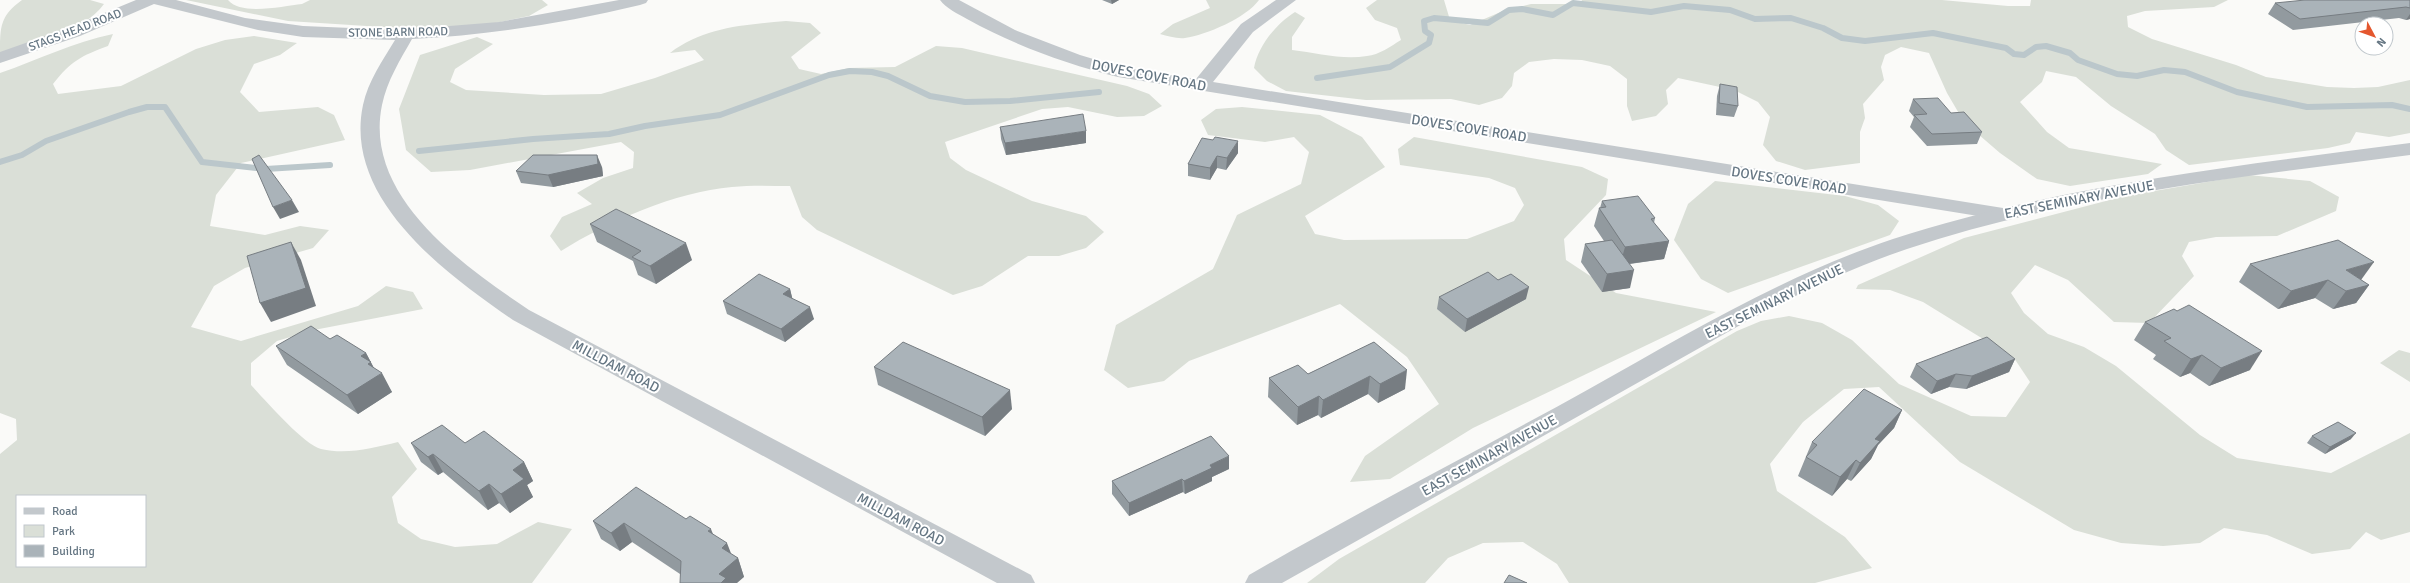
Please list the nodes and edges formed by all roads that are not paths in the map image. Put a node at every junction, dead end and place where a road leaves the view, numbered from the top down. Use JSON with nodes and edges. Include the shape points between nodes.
{"nodes":[{"id":1,"x":150,"y":0,"type":"edge"},
{"id":2,"x":158,"y":0,"type":"edge"},
{"id":3,"x":640,"y":0,"type":"edge"},
{"id":4,"x":948,"y":0,"type":"edge"},
{"id":5,"x":1288,"y":0,"type":"edge"},
{"id":6,"x":407,"y":34,"type":"junction"},
{"id":7,"x":0,"y":58,"type":"edge"},
{"id":8,"x":1201,"y":85,"type":"junction"},
{"id":9,"x":2410,"y":149,"type":"edge"},
{"id":10,"x":2003,"y":214,"type":"junction"},
{"id":11,"x":1021,"y":583,"type":"edge"},
{"id":12,"x":1259,"y":583,"type":"edge"}],
"edges":[{"from":1,"to":7,"type":"street","name":"STAGS HEAD ROAD","via":[[74,32]]},
{"from":2,"to":6,"type":"street","name":"STONE BARN ROAD","via":[[277,28]]},
{"from":3,"to":6,"type":"street","name":"STONE BARN ROAD","via":[[533,22]]},
{"from":4,"to":8,"type":"street","name":"DOVES COVE ROAD","via":[[1025,43],[1070,59],[1118,72]]},
{"from":5,"to":8,"type":"street","via":[[1247,28]]},
{"from":6,"to":11,"type":"street","name":"MILLDAM ROAD","via":[[385,72],[372,107],[371,138],[378,168],[389,196],[439,254],[478,287],[521,314]]},
{"from":8,"to":10,"type":"street","name":"DOVES COVE ROAD"},
{"from":9,"to":10,"type":"street","name":"EAST SEMINARY AVENUE","via":[[2196,178],[2090,195]]},
{"from":10,"to":12,"type":"street","name":"EAST SEMINARY AVENUE","via":[[1898,245],[1814,278],[1723,325]]}]}
